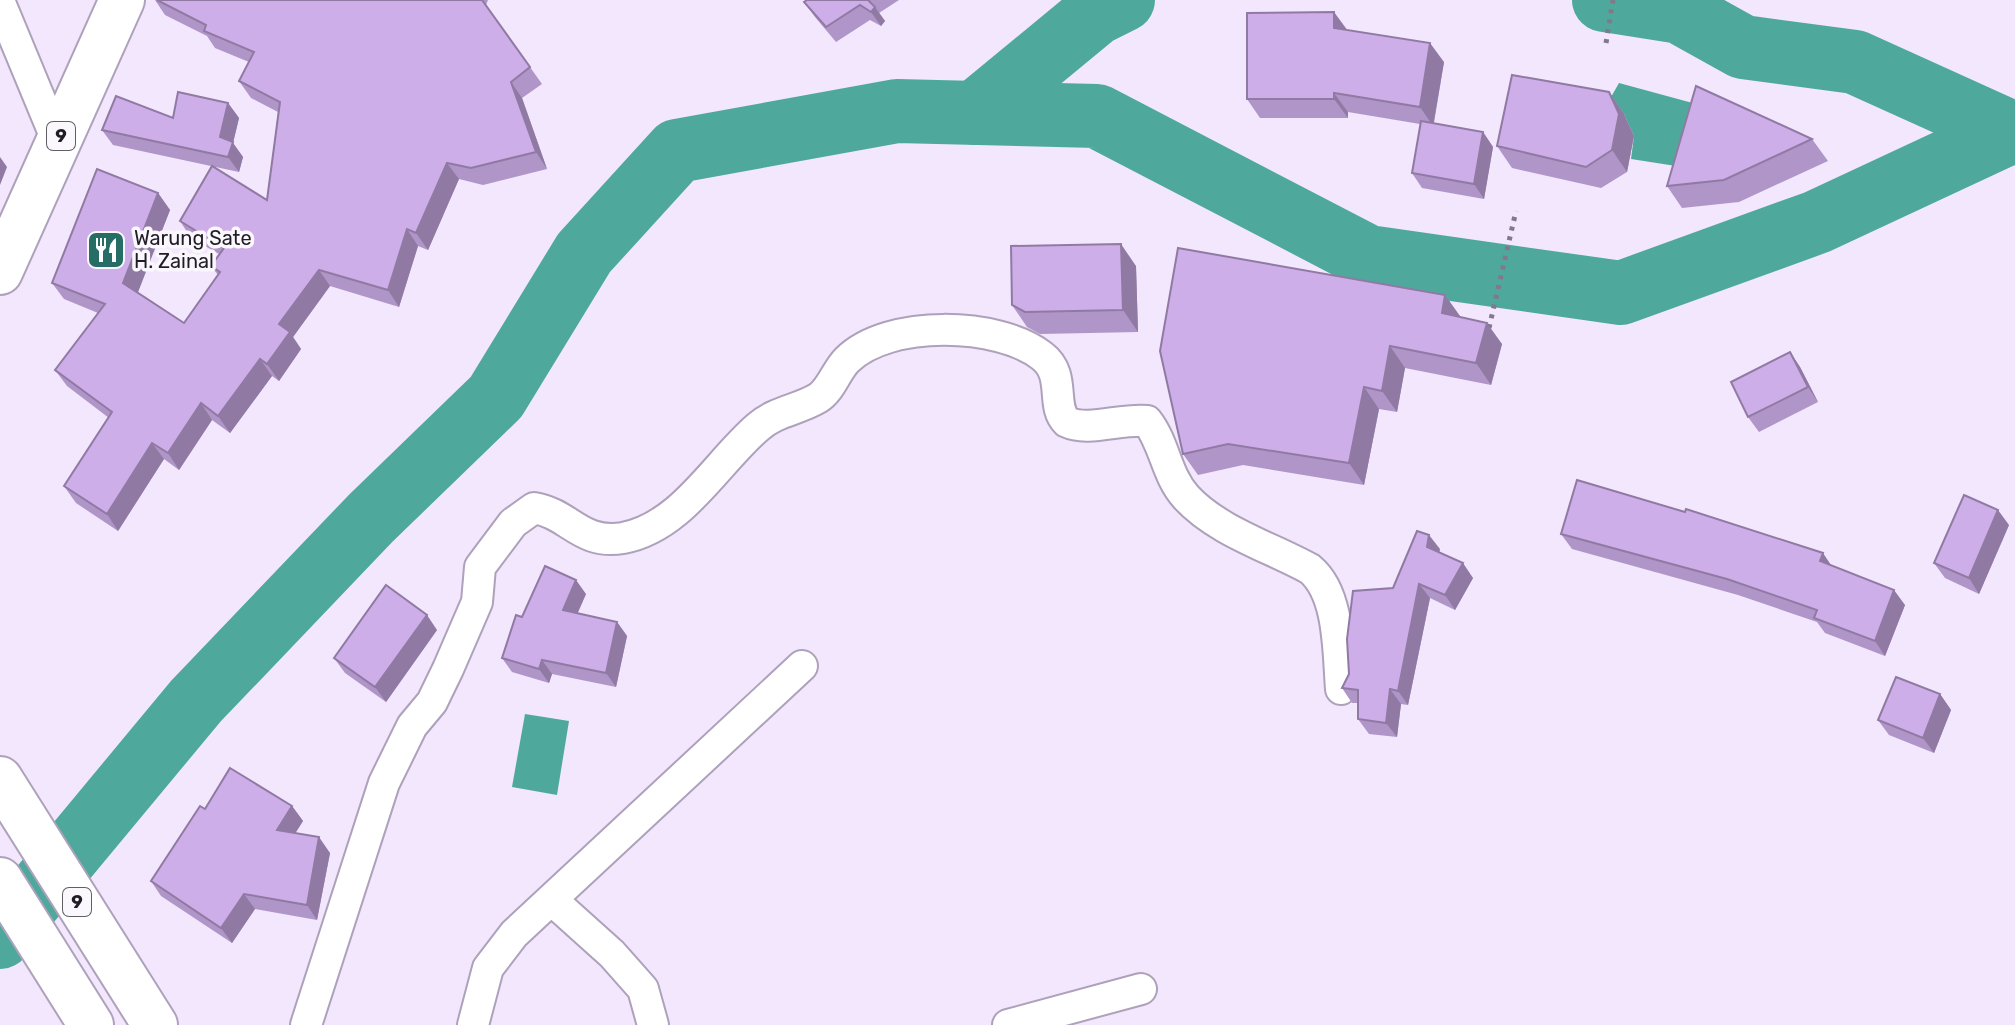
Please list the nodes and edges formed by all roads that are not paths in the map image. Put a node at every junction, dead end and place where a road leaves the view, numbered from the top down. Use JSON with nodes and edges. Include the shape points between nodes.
{"nodes":[{"id":1,"x":122,"y":0,"type":"edge"},
{"id":2,"x":0,"y":3,"type":"edge"},
{"id":3,"x":58,"y":143,"type":"junction"},
{"id":4,"x":0,"y":272,"type":"edge"},
{"id":5,"x":802,"y":666,"type":"dead end"},
{"id":6,"x":1341,"y":689,"type":"edge"},
{"id":7,"x":0,"y":779,"type":"edge"},
{"id":8,"x":0,"y":880,"type":"edge"},
{"id":9,"x":553,"y":901,"type":"junction"},
{"id":10,"x":1141,"y":989,"type":"dead end"},
{"id":11,"x":91,"y":1025,"type":"edge"},
{"id":12,"x":155,"y":1025,"type":"edge"},
{"id":13,"x":306,"y":1025,"type":"edge"},
{"id":14,"x":473,"y":1025,"type":"edge"},
{"id":15,"x":653,"y":1025,"type":"edge"},
{"id":16,"x":1008,"y":1025,"type":"edge"}],
"edges":[{"from":1,"to":3,"type":"highway","number":"9"},
{"from":2,"to":3,"type":"street"},
{"from":3,"to":4,"type":"highway","number":"9"},
{"from":5,"to":9,"type":"street"},
{"from":6,"to":13,"type":"street","via":[[1336,631],[1321,578],[1211,518],[1186,497],[1147,421],[1067,422],[1060,411],[1056,376],[1044,357],[1025,345],[932,329],[896,335],[847,360],[821,396],[758,427],[683,505],[641,532],[589,537],[555,513],[534,508],[513,523],[480,567],[477,602],[448,669],[384,783]]},
{"from":7,"to":12,"type":"highway","number":"9"},
{"from":8,"to":11,"type":"highway"},
{"from":9,"to":14,"type":"street","via":[[514,934],[488,968]]},
{"from":9,"to":15,"type":"street","via":[[643,989]]},
{"from":10,"to":16,"type":"street"}]}
